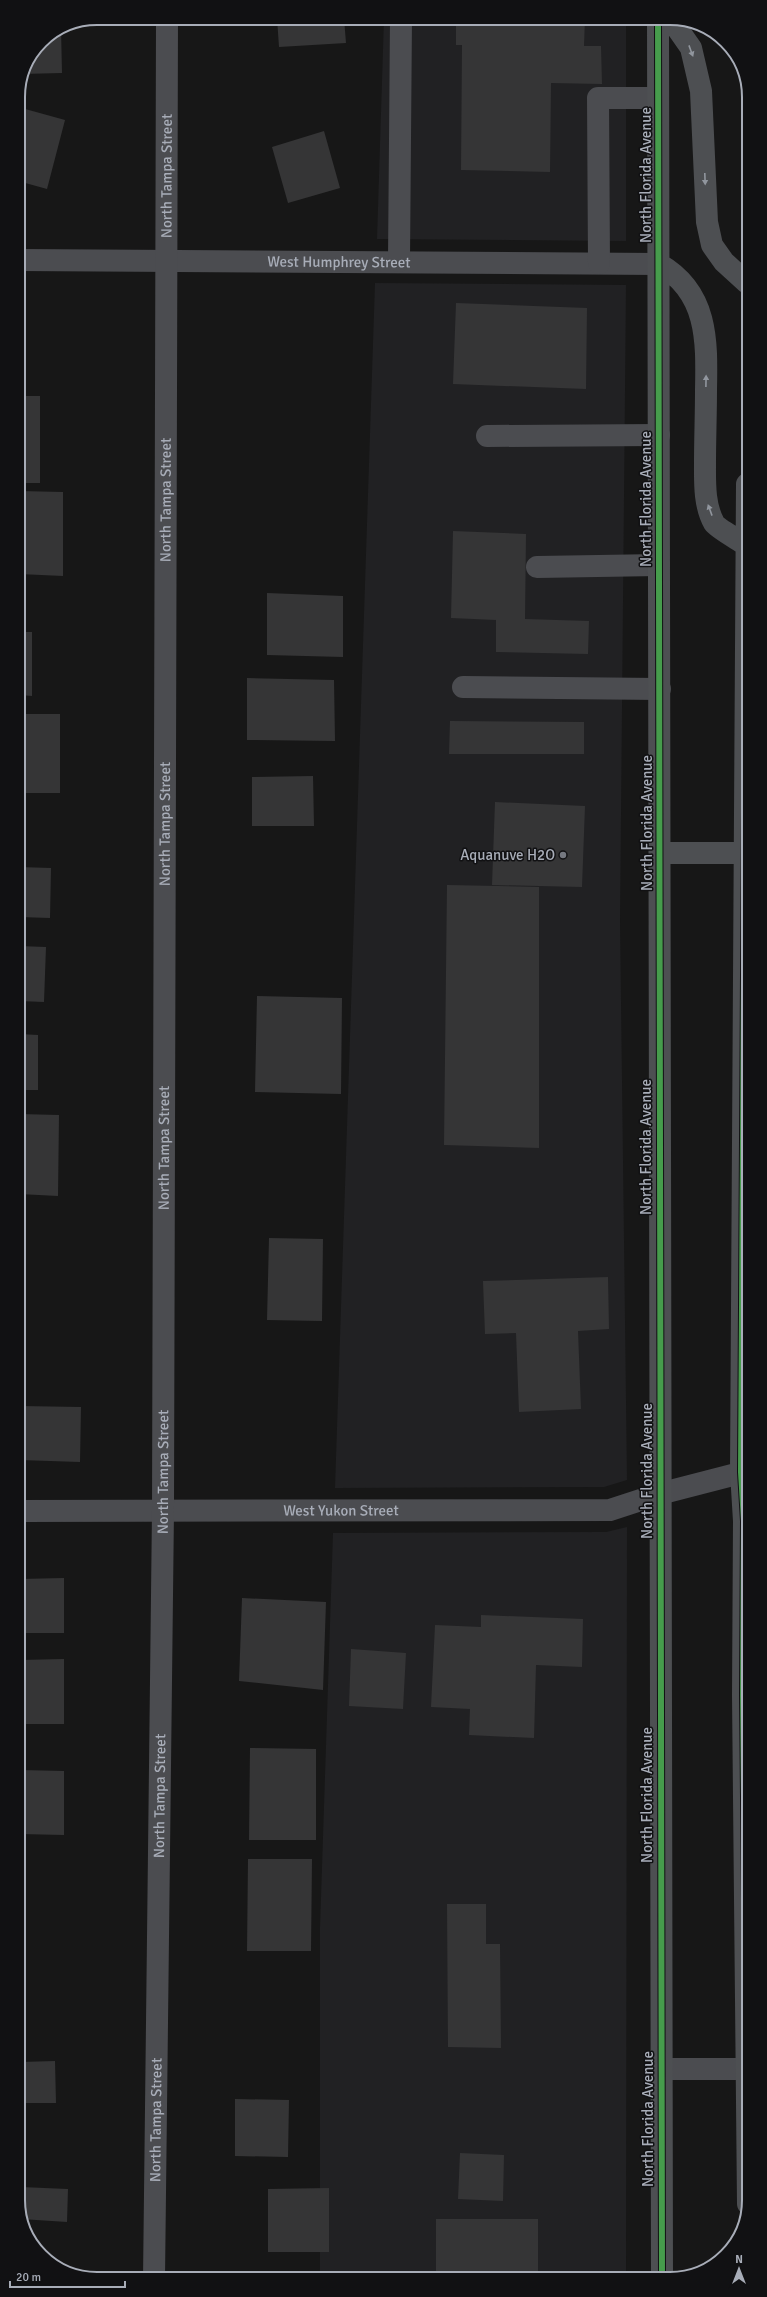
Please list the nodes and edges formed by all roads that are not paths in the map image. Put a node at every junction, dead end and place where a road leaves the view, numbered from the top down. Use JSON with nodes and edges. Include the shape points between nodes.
{"nodes":[{"id":1,"x":167,"y":25,"type":"edge"},
{"id":2,"x":401,"y":25,"type":"edge"},
{"id":3,"x":658,"y":25,"type":"edge"},
{"id":4,"x":675,"y":25,"type":"edge"},
{"id":5,"x":658,"y":98,"type":"junction"},
{"id":6,"x":166,"y":259,"type":"junction"},
{"id":7,"x":25,"y":260,"type":"edge"},
{"id":8,"x":399,"y":261,"type":"junction"},
{"id":9,"x":598,"y":263,"type":"junction"},
{"id":10,"x":659,"y":264,"type":"junction"},
{"id":11,"x":742,"y":278,"type":"edge"},
{"id":12,"x":659,"y":435,"type":"junction"},
{"id":13,"x":487,"y":436,"type":"dead end"},
{"id":14,"x":742,"y":542,"type":"edge"},
{"id":15,"x":659,"y":565,"type":"junction"},
{"id":16,"x":537,"y":567,"type":"dead end"},
{"id":17,"x":463,"y":687,"type":"dead end"},
{"id":18,"x":660,"y":688,"type":"junction"},
{"id":19,"x":660,"y":853,"type":"junction"},
{"id":20,"x":742,"y":853,"type":"edge"},
{"id":21,"x":742,"y":1473,"type":"edge"},
{"id":22,"x":659,"y":1494,"type":"junction"},
{"id":23,"x":163,"y":1510,"type":"junction"},
{"id":24,"x":25,"y":1511,"type":"edge"},
{"id":25,"x":661,"y":2068,"type":"junction"},
{"id":26,"x":742,"y":2069,"type":"edge"},
{"id":27,"x":154,"y":2272,"type":"edge"},
{"id":28,"x":662,"y":2272,"type":"edge"}],
"edges":[{"from":1,"to":6,"type":"street","name":"North Tampa Street"},
{"from":2,"to":8,"type":"street"},
{"from":3,"to":5,"type":"main road","name":"North Florida Avenue"},
{"from":4,"to":11,"type":"main road","one_way":true,"via":[[691,48],[701,90],[707,222],[712,244],[724,262]]},
{"from":5,"to":9,"type":"street","via":[[598,98]]},
{"from":5,"to":10,"type":"main road","name":"North Florida Avenue"},
{"from":6,"to":7,"type":"street","name":"West Humphrey Street"},
{"from":6,"to":8,"type":"street","name":"West Humphrey Street"},
{"from":6,"to":23,"type":"street","name":"North Tampa Street"},
{"from":8,"to":9,"type":"street","name":"West Humphrey Street"},
{"from":9,"to":10,"type":"street","name":"West Humphrey Street"},
{"from":10,"to":12,"type":"main road","name":"North Florida Avenue"},
{"from":14,"to":10,"type":"main road","one_way":true,"via":[[715,524],[707,503],[707,348],[704,326],[696,301],[672,271]]},
{"from":12,"to":13,"type":"street"},
{"from":12,"to":15,"type":"main road","name":"North Florida Avenue"},
{"from":15,"to":16,"type":"street"},
{"from":15,"to":18,"type":"main road","name":"North Florida Avenue"},
{"from":17,"to":18,"type":"street"},
{"from":18,"to":19,"type":"main road","name":"North Florida Avenue"},
{"from":19,"to":20,"type":"main road"},
{"from":19,"to":22,"type":"main road","name":"North Florida Avenue"},
{"from":21,"to":22,"type":"street","name":"West Yukon Street"},
{"from":22,"to":23,"type":"street","name":"West Yukon Street","via":[[610,1510]]},
{"from":22,"to":25,"type":"main road","name":"North Florida Avenue"},
{"from":23,"to":24,"type":"street","name":"West Yukon Street"},
{"from":23,"to":27,"type":"street","name":"North Tampa Street"},
{"from":25,"to":26,"type":"street"},
{"from":25,"to":28,"type":"main road","name":"North Florida Avenue"}]}
